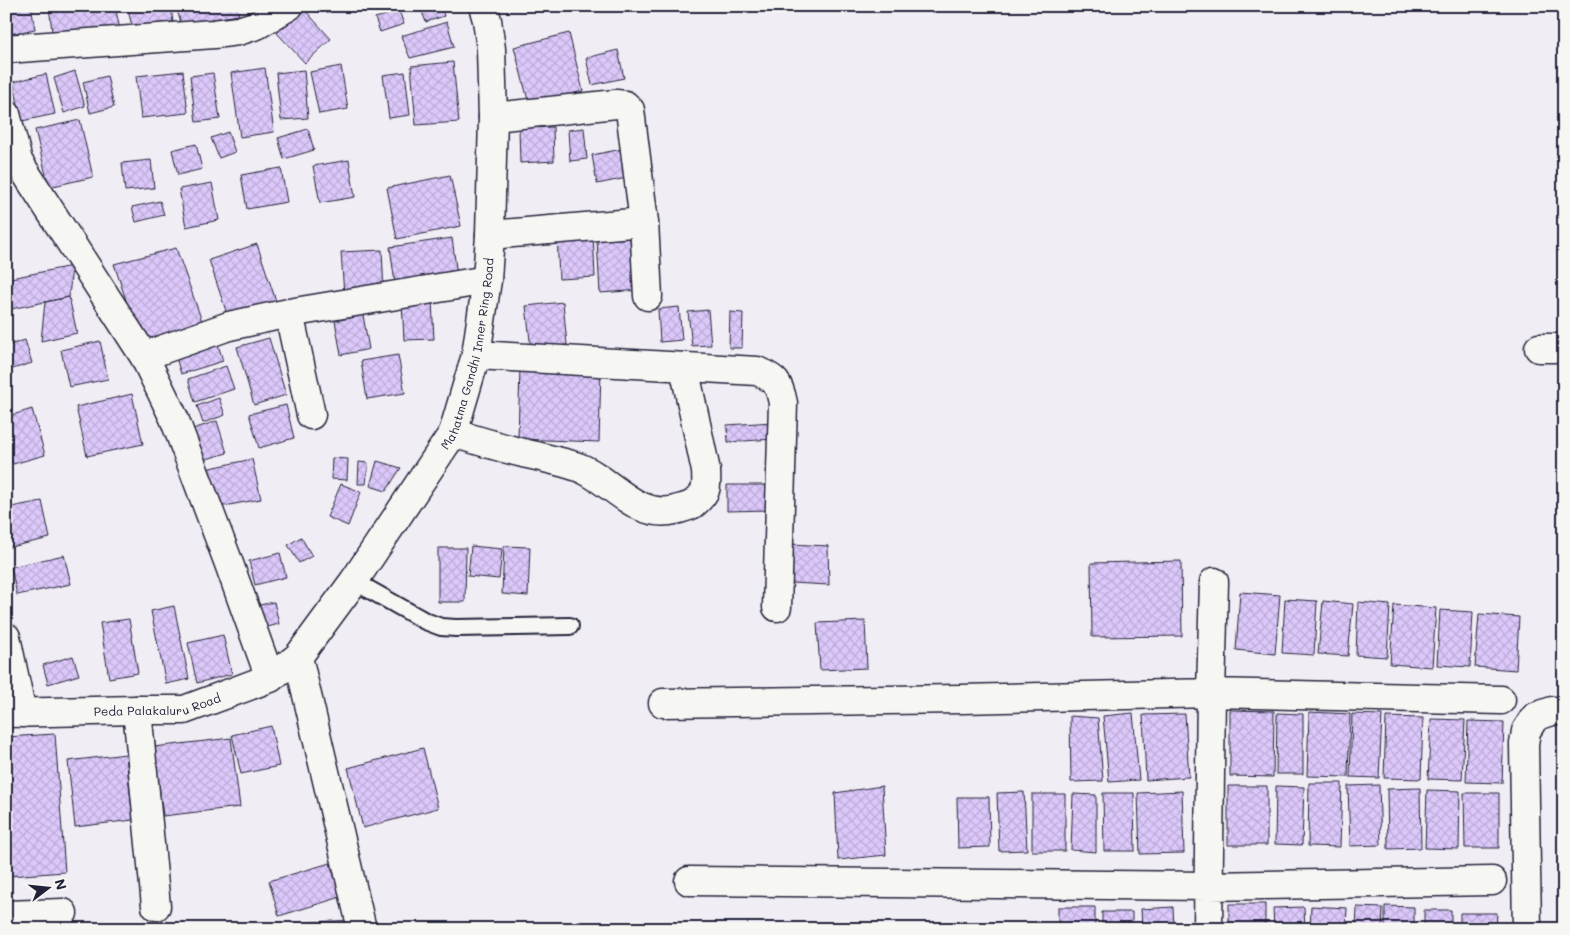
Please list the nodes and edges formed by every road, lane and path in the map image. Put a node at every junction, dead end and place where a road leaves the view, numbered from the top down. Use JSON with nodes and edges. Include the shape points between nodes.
{"nodes":[{"id":1,"x":483,"y":6,"type":"edge"},
{"id":2,"x":276,"y":10,"type":"edge"},
{"id":3,"x":6,"y":49,"type":"edge"},
{"id":4,"x":493,"y":117,"type":"junction"},
{"id":5,"x":7,"y":120,"type":"edge"},
{"id":6,"x":644,"y":222,"type":"junction"},
{"id":7,"x":490,"y":235,"type":"junction"},
{"id":8,"x":487,"y":280,"type":"junction"},
{"id":9,"x":648,"y":296,"type":"dead end"},
{"id":10,"x":289,"y":312,"type":"junction"},
{"id":11,"x":476,"y":355,"type":"junction"},
{"id":12,"x":144,"y":356,"type":"junction"},
{"id":13,"x":684,"y":367,"type":"junction"},
{"id":14,"x":311,"y":415,"type":"dead end"},
{"id":15,"x":454,"y":433,"type":"junction"},
{"id":16,"x":354,"y":581,"type":"junction"},
{"id":17,"x":1214,"y":582,"type":"dead end"},
{"id":18,"x":777,"y":607,"type":"dead end"},
{"id":19,"x":570,"y":626,"type":"dead end"},
{"id":20,"x":6,"y":637,"type":"edge"},
{"id":21,"x":298,"y":657,"type":"junction"},
{"id":22,"x":270,"y":678,"type":"junction"},
{"id":23,"x":1211,"y":693,"type":"junction"},
{"id":24,"x":1501,"y":700,"type":"dead end"},
{"id":25,"x":663,"y":703,"type":"dead end"},
{"id":26,"x":137,"y":710,"type":"junction"},
{"id":27,"x":1564,"y":711,"type":"edge"},
{"id":28,"x":14,"y":713,"type":"edge"},
{"id":29,"x":689,"y":881,"type":"dead end"},
{"id":30,"x":1492,"y":881,"type":"dead end"},
{"id":31,"x":1209,"y":886,"type":"junction"},
{"id":32,"x":156,"y":906,"type":"dead end"},
{"id":33,"x":63,"y":913,"type":"dead end"},
{"id":34,"x":6,"y":915,"type":"edge"},
{"id":35,"x":362,"y":929,"type":"edge"},
{"id":36,"x":1208,"y":929,"type":"edge"},
{"id":37,"x":1527,"y":929,"type":"edge"}],
"edges":[{"from":1,"to":4,"type":"street","name":"Mahatma Gandhi Inner Ring Road","via":[[491,49]]},
{"from":2,"to":3,"type":"street","via":[[257,25],[238,31]]},
{"from":4,"to":6,"type":"street","via":[[625,104],[630,110]]},
{"from":4,"to":7,"type":"street","name":"Mahatma Gandhi Inner Ring Road"},
{"from":5,"to":12,"type":"street","via":[[18,161]]},
{"from":6,"to":7,"type":"street"},
{"from":6,"to":9,"type":"street"},
{"from":7,"to":8,"type":"street","name":"Mahatma Gandhi Inner Ring Road"},
{"from":8,"to":10,"type":"street"},
{"from":8,"to":11,"type":"street","name":"Mahatma Gandhi Inner Ring Road"},
{"from":10,"to":12,"type":"street","via":[[229,326]]},
{"from":10,"to":14,"type":"street"},
{"from":11,"to":13,"type":"street"},
{"from":11,"to":15,"type":"street","name":"Mahatma Gandhi Inner Ring Road"},
{"from":12,"to":22,"type":"street","via":[[174,418]]},
{"from":13,"to":15,"type":"street","via":[[707,484],[702,497],[689,506],[669,512],[635,505],[586,470]]},
{"from":13,"to":18,"type":"street","via":[[757,372],[773,377],[780,388],[783,403]]},
{"from":15,"to":16,"type":"street","name":"Mahatma Gandhi Inner Ring Road"},
{"from":16,"to":19,"type":"lane","via":[[441,627]]},
{"from":16,"to":21,"type":"street","name":"Mahatma Gandhi Inner Ring Road"},
{"from":17,"to":23,"type":"street"},
{"from":20,"to":28,"type":"street"},
{"from":21,"to":22,"type":"street","name":"Peda Palakaluru Road"},
{"from":21,"to":35,"type":"street"},
{"from":22,"to":26,"type":"street","name":"Peda Palakaluru Road","via":[[184,710]]},
{"from":23,"to":24,"type":"street"},
{"from":23,"to":25,"type":"street"},
{"from":23,"to":31,"type":"street"},
{"from":26,"to":28,"type":"street","name":"Peda Palakaluru Road"},
{"from":26,"to":32,"type":"street"},
{"from":27,"to":37,"type":"street","via":[[1535,717],[1526,731]]},
{"from":29,"to":31,"type":"street"},
{"from":30,"to":31,"type":"street"},
{"from":31,"to":36,"type":"street"},
{"from":33,"to":34,"type":"street"}]}
